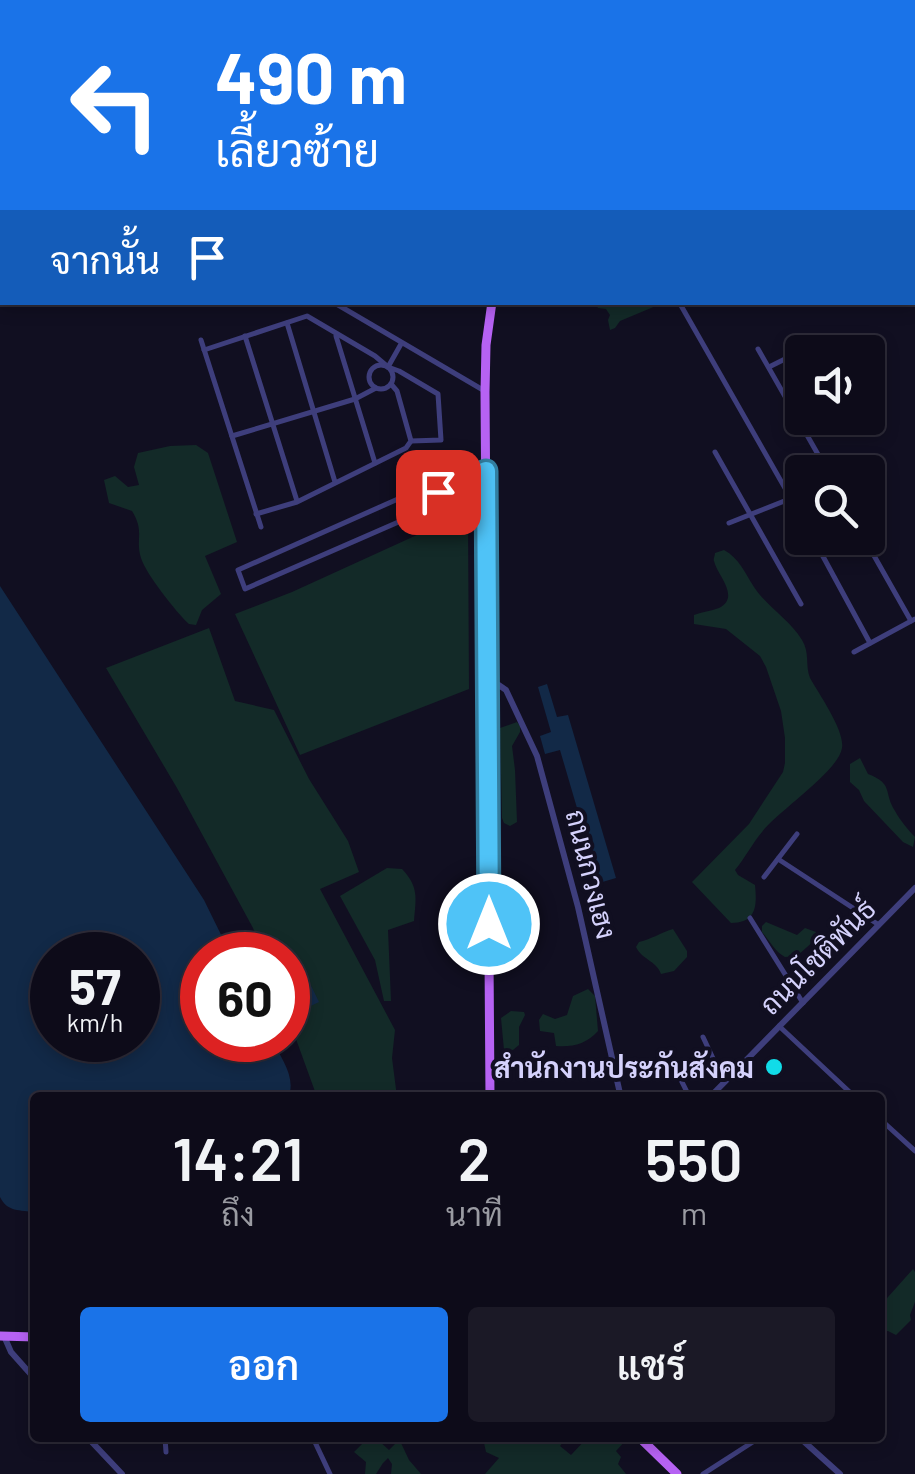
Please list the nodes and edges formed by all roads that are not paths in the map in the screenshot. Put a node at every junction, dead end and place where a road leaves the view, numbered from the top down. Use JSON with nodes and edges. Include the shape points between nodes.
{"nodes":[{"id":1,"x":338,"y":305,"type":"edge"},
{"id":2,"x":492,"y":305,"type":"edge"},
{"id":3,"x":681,"y":305,"type":"edge"},
{"id":4,"x":286,"y":323,"type":"junction"},
{"id":5,"x":335,"y":333,"type":"junction"},
{"id":6,"x":246,"y":336,"type":"junction"},
{"id":7,"x":201,"y":340,"type":"dead end"},
{"id":8,"x":402,"y":343,"type":"junction"},
{"id":9,"x":758,"y":348,"type":"dead end"},
{"id":10,"x":204,"y":350,"type":"junction"},
{"id":11,"x":785,"y":359,"type":"edge"},
{"id":12,"x":388,"y":367,"type":"junction"},
{"id":13,"x":769,"y":367,"type":"junction"},
{"id":14,"x":391,"y":384,"type":"junction"},
{"id":15,"x":376,"y":388,"type":"junction"},
{"id":16,"x":486,"y":392,"type":"junction"},
{"id":17,"x":355,"y":399,"type":"junction"},
{"id":18,"x":314,"y":411,"type":"junction"},
{"id":19,"x":273,"y":424,"type":"junction"},
{"id":20,"x":232,"y":436,"type":"junction"},
{"id":21,"x":412,"y":440,"type":"junction"},
{"id":22,"x":715,"y":452,"type":"dead end"},
{"id":23,"x":818,"y":455,"type":"edge"},
{"id":24,"x":375,"y":463,"type":"junction"},
{"id":25,"x":486,"y":471,"type":"junction"},
{"id":26,"x":336,"y":483,"type":"junction"},
{"id":27,"x":785,"y":486,"type":"edge"},
{"id":28,"x":438,"y":492,"type":"junction"},
{"id":29,"x":785,"y":501,"type":"edge"},
{"id":30,"x":297,"y":502,"type":"junction"},
{"id":31,"x":256,"y":514,"type":"junction"},
{"id":32,"x":752,"y":514,"type":"junction"},
{"id":33,"x":729,"y":524,"type":"dead end"},
{"id":34,"x":261,"y":527,"type":"dead end"},
{"id":35,"x":822,"y":555,"type":"edge"},
{"id":36,"x":874,"y":555,"type":"edge"},
{"id":37,"x":802,"y":604,"type":"dead end"},
{"id":38,"x":913,"y":620,"type":"edge"},
{"id":39,"x":870,"y":643,"type":"junction"},
{"id":40,"x":854,"y":652,"type":"dead end"},
{"id":41,"x":487,"y":677,"type":"junction"},
{"id":42,"x":796,"y":834,"type":"dead end"},
{"id":43,"x":778,"y":859,"type":"junction"},
{"id":44,"x":764,"y":878,"type":"dead end"},
{"id":45,"x":915,"y":888,"type":"edge"},
{"id":46,"x":750,"y":918,"type":"dead end"},
{"id":47,"x":879,"y":925,"type":"junction"},
{"id":48,"x":802,"y":1002,"type":"junction"},
{"id":49,"x":779,"y":1026,"type":"junction"},
{"id":50,"x":703,"y":1037,"type":"dead end"},
{"id":51,"x":671,"y":1060,"type":"dead end"},
{"id":52,"x":724,"y":1082,"type":"junction"},
{"id":53,"x":490,"y":1092,"type":"edge"},
{"id":54,"x":621,"y":1092,"type":"edge"},
{"id":55,"x":687,"y":1092,"type":"edge"},
{"id":56,"x":715,"y":1092,"type":"edge"},
{"id":57,"x":850,"y":1092,"type":"edge"},
{"id":58,"x":885,"y":1124,"type":"edge"},
{"id":59,"x":915,"y":1152,"type":"edge"},
{"id":60,"x":2,"y":1336,"type":"edge"},
{"id":61,"x":30,"y":1337,"type":"edge"},
{"id":62,"x":30,"y":1373,"type":"edge"},
{"id":63,"x":92,"y":1442,"type":"edge"},
{"id":64,"x":165,"y":1442,"type":"edge"},
{"id":65,"x":315,"y":1442,"type":"edge"},
{"id":66,"x":644,"y":1442,"type":"edge"},
{"id":67,"x":752,"y":1442,"type":"edge"},
{"id":68,"x":804,"y":1442,"type":"edge"},
{"id":69,"x":166,"y":1452,"type":"dead end"},
{"id":70,"x":122,"y":1474,"type":"edge"},
{"id":71,"x":330,"y":1474,"type":"edge"},
{"id":72,"x":677,"y":1474,"type":"edge"},
{"id":73,"x":703,"y":1474,"type":"edge"},
{"id":74,"x":840,"y":1474,"type":"edge"}],
"edges":[{"from":1,"to":8,"type":"street"},
{"from":2,"to":16,"type":"main road"},
{"from":3,"to":27,"type":"street"},
{"from":4,"to":5,"type":"street","via":[[307,316]]},
{"from":4,"to":6,"type":"street"},
{"from":4,"to":18,"type":"street"},
{"from":5,"to":12,"type":"street"},
{"from":5,"to":17,"type":"street"},
{"from":6,"to":10,"type":"street"},
{"from":6,"to":19,"type":"street"},
{"from":7,"to":10,"type":"street"},
{"from":8,"to":12,"type":"street"},
{"from":8,"to":16,"type":"street"},
{"from":9,"to":13,"type":"street"},
{"from":10,"to":20,"type":"street"},
{"from":11,"to":13,"type":"street"},
{"from":12,"to":14,"type":"street"},
{"from":12,"to":15,"type":"street","via":[[371,372]]},
{"from":12,"to":21,"type":"street","via":[[438,394],[441,440]]},
{"from":13,"to":23,"type":"street"},
{"from":14,"to":15,"type":"street"},
{"from":14,"to":21,"type":"street"},
{"from":15,"to":17,"type":"street"},
{"from":16,"to":25,"type":"main road"},
{"from":17,"to":18,"type":"street"},
{"from":17,"to":24,"type":"street"},
{"from":18,"to":19,"type":"street"},
{"from":18,"to":26,"type":"street"},
{"from":19,"to":20,"type":"street"},
{"from":19,"to":30,"type":"street"},
{"from":20,"to":31,"type":"street"},
{"from":21,"to":24,"type":"street"},
{"from":22,"to":32,"type":"street"},
{"from":24,"to":26,"type":"street"},
{"from":25,"to":28,"type":"street"},
{"from":25,"to":41,"type":"main road"},
{"from":26,"to":30,"type":"street"},
{"from":28,"to":28,"type":"street","via":[[442,502],[245,589],[238,570],[434,483]]},
{"from":29,"to":32,"type":"street"},
{"from":30,"to":31,"type":"street"},
{"from":31,"to":34,"type":"street"},
{"from":32,"to":33,"type":"street"},
{"from":32,"to":37,"type":"street"},
{"from":35,"to":39,"type":"street"},
{"from":36,"to":38,"type":"street"},
{"from":38,"to":39,"type":"street"},
{"from":39,"to":40,"type":"street"},
{"from":41,"to":53,"type":"main road"},
{"from":41,"to":54,"type":"street","name":"ถนนกวงเฮง","via":[[506,690],[537,756]]},
{"from":42,"to":43,"type":"street"},
{"from":43,"to":44,"type":"street"},
{"from":43,"to":47,"type":"street"},
{"from":45,"to":47,"type":"street","name":"ถนนโชติพันธ์"},
{"from":46,"to":48,"type":"street"},
{"from":47,"to":48,"type":"street","name":"ถนนโชติพันธ์"},
{"from":48,"to":49,"type":"street","name":"ถนนโชติพันธ์"},
{"from":49,"to":52,"type":"street","name":"ถนนโชติพันธ์"},
{"from":49,"to":57,"type":"street"},
{"from":50,"to":52,"type":"street"},
{"from":51,"to":55,"type":"street"},
{"from":52,"to":56,"type":"street","name":"ถนนโชติพันธ์"},
{"from":58,"to":59,"type":"street"},
{"from":60,"to":61,"type":"main road"},
{"from":60,"to":62,"type":"street"},
{"from":63,"to":70,"type":"street"},
{"from":64,"to":69,"type":"street"},
{"from":65,"to":71,"type":"street"},
{"from":66,"to":72,"type":"main road"},
{"from":67,"to":73,"type":"street"},
{"from":68,"to":74,"type":"street"}]}
